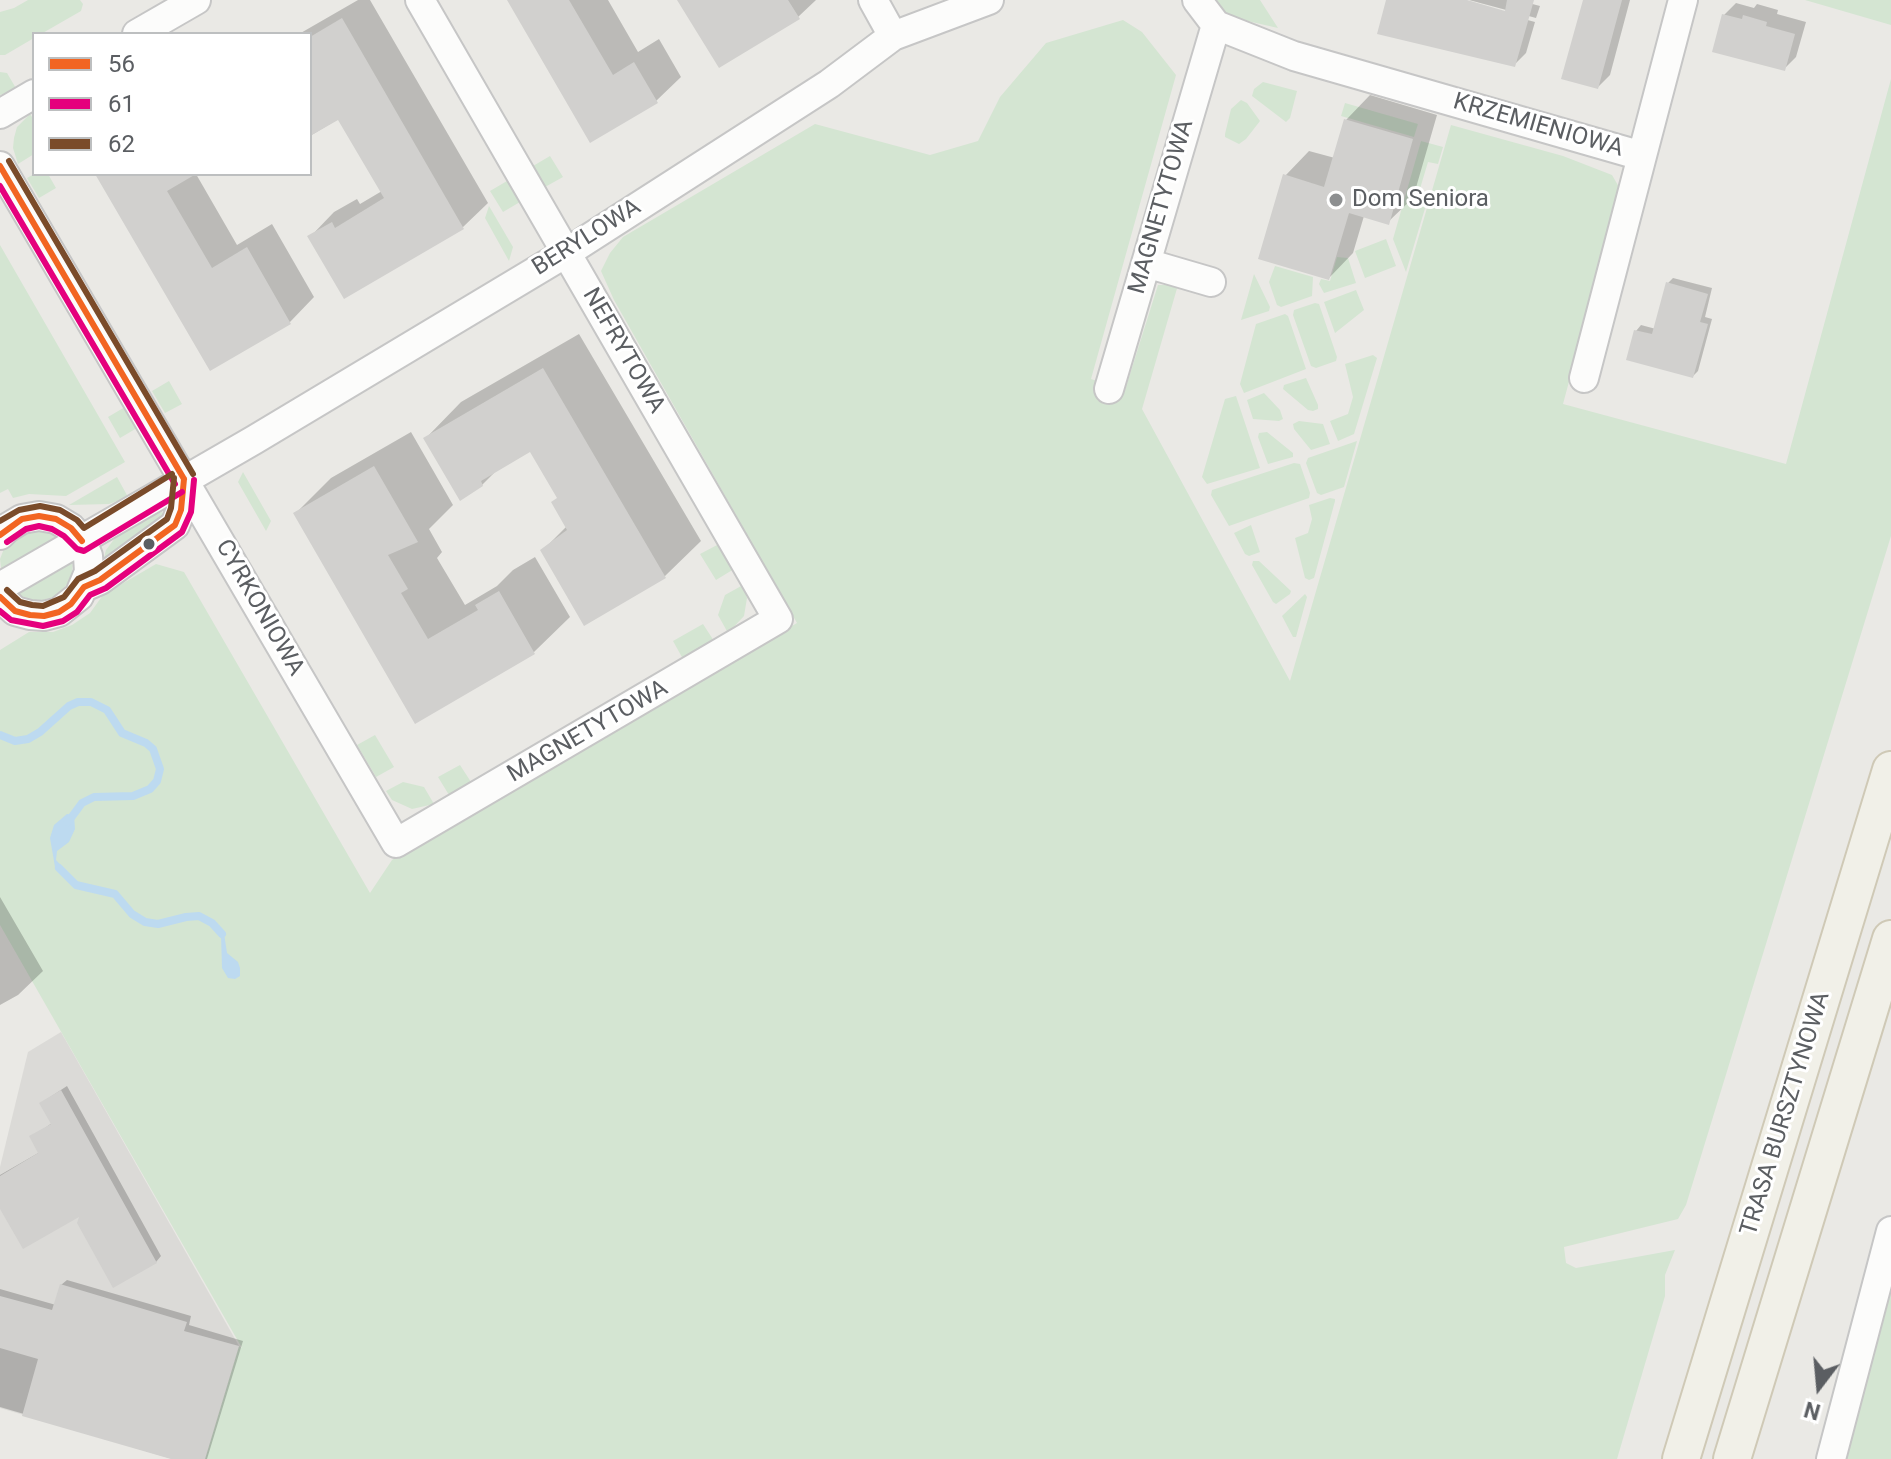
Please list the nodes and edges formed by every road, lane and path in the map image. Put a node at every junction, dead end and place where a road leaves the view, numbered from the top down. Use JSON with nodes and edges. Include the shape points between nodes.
{"nodes":[{"id":1,"x":420,"y":0,"type":"edge"},
{"id":2,"x":873,"y":0,"type":"edge"},
{"id":3,"x":989,"y":0,"type":"edge"},
{"id":4,"x":1197,"y":0,"type":"edge"},
{"id":5,"x":1683,"y":0,"type":"edge"},
{"id":6,"x":179,"y":4,"type":"edge"},
{"id":7,"x":1216,"y":25,"type":"junction"},
{"id":8,"x":140,"y":32,"type":"edge"},
{"id":9,"x":893,"y":36,"type":"junction"},
{"id":10,"x":32,"y":95,"type":"edge"},
{"id":11,"x":0,"y":114,"type":"edge"},
{"id":12,"x":1642,"y":156,"type":"junction"},
{"id":13,"x":0,"y":166,"type":"edge"},
{"id":14,"x":566,"y":253,"type":"junction"},
{"id":15,"x":1146,"y":263,"type":"junction"},
{"id":16,"x":1211,"y":282,"type":"dead end"},
{"id":17,"x":1584,"y":378,"type":"dead end"},
{"id":18,"x":1109,"y":389,"type":"dead end"},
{"id":19,"x":184,"y":479,"type":"junction"},
{"id":20,"x":0,"y":535,"type":"edge"},
{"id":21,"x":82,"y":541,"type":"junction"},
{"id":22,"x":0,"y":587,"type":"edge"},
{"id":23,"x":84,"y":587,"type":"junction"},
{"id":24,"x":0,"y":597,"type":"edge"},
{"id":25,"x":778,"y":619,"type":"joint"},
{"id":26,"x":1891,"y":770,"type":"edge"},
{"id":27,"x":396,"y":843,"type":"joint"},
{"id":28,"x":1891,"y":939,"type":"edge"},
{"id":29,"x":1891,"y":1231,"type":"edge"},
{"id":30,"x":1681,"y":1459,"type":"edge"},
{"id":31,"x":1732,"y":1459,"type":"edge"},
{"id":32,"x":1831,"y":1459,"type":"edge"}],
"edges":[{"from":1,"to":14,"type":"street","name":"NEFRYTOWA"},
{"from":2,"to":9,"type":"street"},
{"from":3,"to":9,"type":"street","name":"BERYLOWA"},
{"from":4,"to":7,"type":"street"},
{"from":5,"to":12,"type":"street"},
{"from":6,"to":8,"type":"street"},
{"from":7,"to":12,"type":"street","name":"KRZEMIENIOWA","via":[[1294,56]]},
{"from":7,"to":15,"type":"street","name":"MAGNETYTOWA"},
{"from":9,"to":14,"type":"street","name":"BERYLOWA","via":[[829,84]]},
{"from":10,"to":11,"type":"street"},
{"from":12,"to":17,"type":"street","name":"KRZEMIENIOWA"},
{"from":13,"to":19,"type":"street","name":"CYRKONIOWA"},
{"from":14,"to":19,"type":"street","name":"BERYLOWA"},
{"from":14,"to":25,"type":"street","name":"NEFRYTOWA"},
{"from":15,"to":16,"type":"street"},
{"from":15,"to":18,"type":"street","name":"MAGNETYTOWA"},
{"from":19,"to":21,"type":"street","name":"BERYLOWA"},
{"from":19,"to":23,"type":"street","via":[[175,525]]},
{"from":19,"to":27,"type":"street","name":"CYRKONIOWA"},
{"from":20,"to":21,"type":"street","via":[[22,519],[39,516],[56,519]]},
{"from":21,"to":22,"type":"street","name":"BERYLOWA"},
{"from":21,"to":23,"type":"street","via":[[89,572]]},
{"from":23,"to":24,"type":"street","via":[[71,604],[44,616],[15,611]]},
{"from":25,"to":27,"type":"street","name":"MAGNETYTOWA"},
{"from":26,"to":30,"type":"main road","name":"TRASA BURSZTYNOWA"},
{"from":28,"to":31,"type":"main road","name":"TRASA BURSZTYNOWA"},
{"from":29,"to":32,"type":"street"}]}
